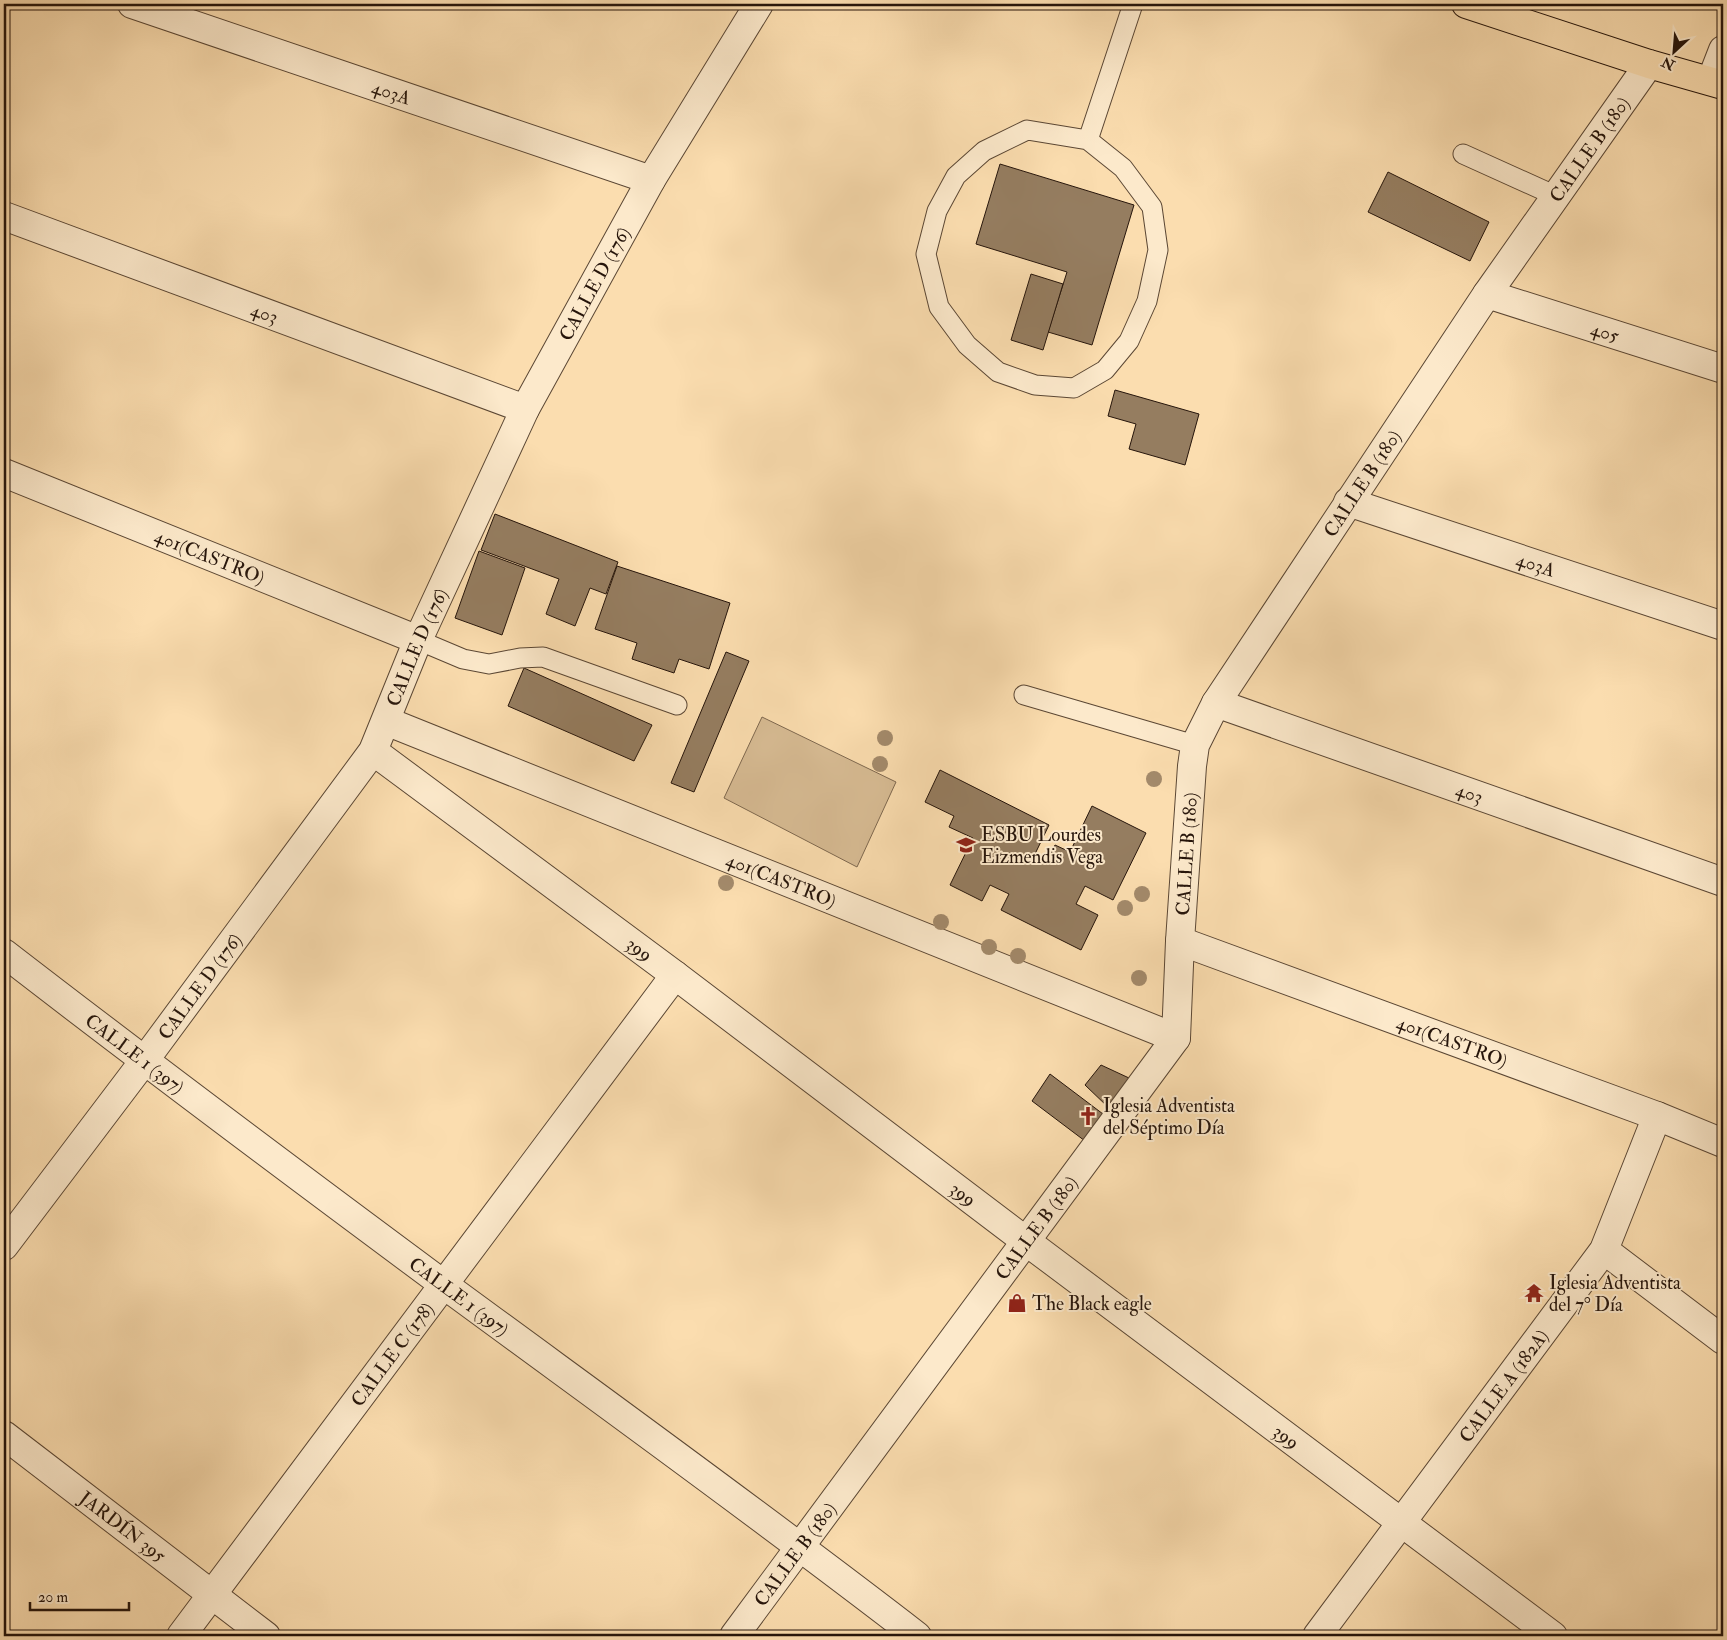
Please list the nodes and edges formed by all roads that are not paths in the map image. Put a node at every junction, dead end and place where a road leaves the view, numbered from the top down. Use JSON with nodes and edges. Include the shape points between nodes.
{"nodes":[{"id":1,"x":132,"y":4,"type":"edge"},
{"id":2,"x":759,"y":4,"type":"edge"},
{"id":3,"x":1133,"y":4,"type":"edge"},
{"id":4,"x":1466,"y":4,"type":"edge"},
{"id":5,"x":1723,"y":50,"type":"edge"},
{"id":6,"x":1649,"y":64,"type":"junction"},
{"id":7,"x":1717,"y":83,"type":"edge"},
{"id":8,"x":1088,"y":140,"type":"junction"},
{"id":9,"x":1463,"y":154,"type":"dead end"},
{"id":10,"x":651,"y":180,"type":"junction"},
{"id":11,"x":1556,"y":196,"type":"junction"},
{"id":12,"x":4,"y":216,"type":"edge"},
{"id":13,"x":1487,"y":294,"type":"junction"},
{"id":14,"x":1723,"y":369,"type":"edge"},
{"id":15,"x":525,"y":409,"type":"junction"},
{"id":16,"x":4,"y":473,"type":"edge"},
{"id":17,"x":1348,"y":502,"type":"junction"},
{"id":18,"x":1723,"y":626,"type":"edge"},
{"id":19,"x":418,"y":640,"type":"junction"},
{"id":20,"x":1024,"y":695,"type":"dead end"},
{"id":21,"x":1216,"y":703,"type":"junction"},
{"id":22,"x":677,"y":705,"type":"dead end"},
{"id":23,"x":386,"y":721,"type":"junction"},
{"id":24,"x":1195,"y":745,"type":"junction"},
{"id":25,"x":373,"y":752,"type":"junction"},
{"id":26,"x":1723,"y":882,"type":"edge"},
{"id":27,"x":1180,"y":941,"type":"junction"},
{"id":28,"x":4,"y":953,"type":"edge"},
{"id":29,"x":675,"y":975,"type":"junction"},
{"id":30,"x":1176,"y":1038,"type":"junction"},
{"id":31,"x":144,"y":1061,"type":"junction"},
{"id":32,"x":1657,"y":1116,"type":"junction"},
{"id":33,"x":1723,"y":1142,"type":"edge"},
{"id":34,"x":1027,"y":1242,"type":"junction"},
{"id":35,"x":4,"y":1246,"type":"edge"},
{"id":36,"x":1604,"y":1250,"type":"junction"},
{"id":37,"x":443,"y":1284,"type":"junction"},
{"id":38,"x":1723,"y":1340,"type":"edge"},
{"id":39,"x":4,"y":1435,"type":"edge"},
{"id":40,"x":1401,"y":1521,"type":"junction"},
{"id":41,"x":800,"y":1546,"type":"junction"},
{"id":42,"x":211,"y":1595,"type":"junction"},
{"id":43,"x":181,"y":1636,"type":"edge"},
{"id":44,"x":266,"y":1636,"type":"edge"},
{"id":45,"x":734,"y":1636,"type":"edge"},
{"id":46,"x":917,"y":1636,"type":"edge"},
{"id":47,"x":1317,"y":1636,"type":"edge"},
{"id":48,"x":1553,"y":1636,"type":"edge"}],
"edges":[{"from":1,"to":10,"type":"street","name":"403A"},
{"from":2,"to":10,"type":"street","name":"CALLE D (176)"},
{"from":3,"to":8,"type":"lane"},
{"from":4,"to":6,"type":"main road"},
{"from":5,"to":7,"type":"street"},
{"from":6,"to":7,"type":"main road"},
{"from":6,"to":11,"type":"street","name":"CALLE B (180)"},
{"from":8,"to":8,"type":"lane","via":[[1027,130],[984,151],[956,176],[937,211],[926,254],[939,307],[967,345],[998,372],[1035,385],[1074,388],[1105,370],[1129,341],[1148,301],[1158,250],[1152,207],[1123,168]]},
{"from":9,"to":11,"type":"lane"},
{"from":10,"to":15,"type":"street","name":"CALLE D (176)"},
{"from":11,"to":13,"type":"street","name":"CALLE B (180)"},
{"from":12,"to":15,"type":"street","name":"403"},
{"from":13,"to":14,"type":"street","name":"405"},
{"from":13,"to":17,"type":"street","name":"CALLE B (180)"},
{"from":15,"to":19,"type":"street","name":"CALLE D (176)"},
{"from":16,"to":19,"type":"street","name":"401(CASTRO)"},
{"from":17,"to":18,"type":"street","name":"403A"},
{"from":17,"to":21,"type":"street","name":"CALLE B (180)"},
{"from":19,"to":22,"type":"lane","via":[[463,659],[489,664],[543,657]]},
{"from":19,"to":23,"type":"street","name":"CALLE D (176)"},
{"from":20,"to":24,"type":"lane"},
{"from":21,"to":24,"type":"street","name":"CALLE B (180)"},
{"from":21,"to":26,"type":"street","name":"403"},
{"from":23,"to":25,"type":"street","name":"CALLE D (176)"},
{"from":23,"to":30,"type":"street","name":"401(CASTRO)"},
{"from":24,"to":27,"type":"street","name":"CALLE B (180)"},
{"from":25,"to":29,"type":"street","name":"399"},
{"from":25,"to":31,"type":"street","name":"CALLE D (176)"},
{"from":27,"to":30,"type":"street","name":"CALLE B (180)"},
{"from":27,"to":32,"type":"street","name":"401(CASTRO)"},
{"from":28,"to":31,"type":"street","name":"CALLE 1 (397)"},
{"from":29,"to":34,"type":"street","name":"399"},
{"from":29,"to":37,"type":"street","name":"CALLE C (178)"},
{"from":30,"to":34,"type":"street","name":"CALLE B (180)"},
{"from":31,"to":35,"type":"street","name":"CALLE D (176)"},
{"from":31,"to":37,"type":"street","name":"CALLE 1 (397)"},
{"from":32,"to":33,"type":"street","name":"401(CASTRO)"},
{"from":32,"to":36,"type":"street","name":"CALLE A (182A)"},
{"from":34,"to":40,"type":"street","name":"399"},
{"from":34,"to":41,"type":"street","name":"CALLE B (180)"},
{"from":36,"to":38,"type":"street"},
{"from":36,"to":40,"type":"street","name":"CALLE A (182A)"},
{"from":37,"to":41,"type":"street","name":"CALLE 1 (397)"},
{"from":37,"to":42,"type":"street","name":"CALLE C (178)"},
{"from":39,"to":42,"type":"street","name":"JARDÍN 395"},
{"from":40,"to":47,"type":"street","name":"CALLE A (182A)"},
{"from":40,"to":48,"type":"street","name":"399"},
{"from":41,"to":45,"type":"street","name":"CALLE B (180)"},
{"from":41,"to":46,"type":"street","name":"CALLE 1 (397)"},
{"from":42,"to":43,"type":"street","name":"CALLE C (178)"},
{"from":42,"to":44,"type":"street","name":"JARDÍN 395"}]}
